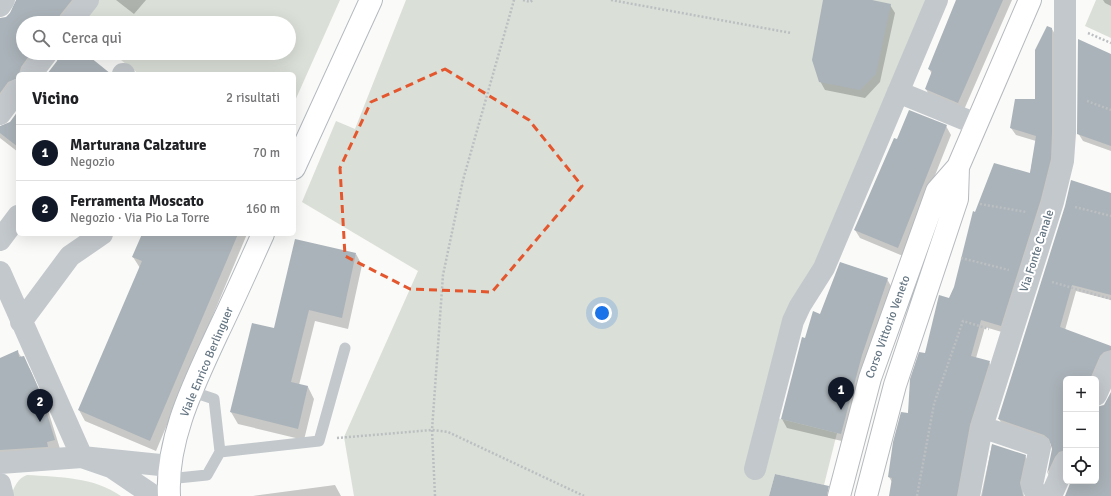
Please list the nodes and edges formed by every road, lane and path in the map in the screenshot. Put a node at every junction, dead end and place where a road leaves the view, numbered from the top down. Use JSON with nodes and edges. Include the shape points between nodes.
{"nodes":[{"id":1,"x":4,"y":0,"type":"edge"},
{"id":2,"x":88,"y":0,"type":"edge"},
{"id":3,"x":371,"y":0,"type":"edge"},
{"id":4,"x":514,"y":0,"type":"edge"},
{"id":5,"x":523,"y":0,"type":"edge"},
{"id":6,"x":533,"y":0,"type":"edge"},
{"id":7,"x":611,"y":0,"type":"edge"},
{"id":8,"x":937,"y":0,"type":"edge"},
{"id":9,"x":1030,"y":0,"type":"edge"},
{"id":10,"x":1065,"y":0,"type":"edge"},
{"id":11,"x":0,"y":6,"type":"edge"},
{"id":12,"x":75,"y":16,"type":"edge"},
{"id":13,"x":791,"y":33,"type":"dead end"},
{"id":14,"x":42,"y":60,"type":"edge"},
{"id":15,"x":33,"y":72,"type":"edge"},
{"id":16,"x":898,"y":92,"type":"junction"},
{"id":17,"x":16,"y":93,"type":"edge"},
{"id":18,"x":0,"y":114,"type":"edge"},
{"id":19,"x":976,"y":124,"type":"junction"},
{"id":20,"x":296,"y":164,"type":"edge"},
{"id":21,"x":958,"y":167,"type":"junction"},
{"id":22,"x":957,"y":199,"type":"junction"},
{"id":23,"x":1051,"y":208,"type":"junction"},
{"id":24,"x":1111,"y":216,"type":"edge"},
{"id":25,"x":16,"y":219,"type":"edge"},
{"id":26,"x":99,"y":236,"type":"edge"},
{"id":27,"x":263,"y":236,"type":"edge"},
{"id":28,"x":0,"y":240,"type":"edge"},
{"id":29,"x":939,"y":253,"type":"junction"},
{"id":30,"x":0,"y":272,"type":"edge"},
{"id":31,"x":1022,"y":273,"type":"junction"},
{"id":32,"x":1111,"y":299,"type":"edge"},
{"id":33,"x":21,"y":322,"type":"junction"},
{"id":34,"x":1010,"y":335,"type":"junction"},
{"id":35,"x":345,"y":348,"type":"dead end"},
{"id":36,"x":1111,"y":362,"type":"edge"},
{"id":37,"x":1099,"y":388,"type":"edge"},
{"id":38,"x":192,"y":392,"type":"junction"},
{"id":39,"x":982,"y":427,"type":"junction"},
{"id":40,"x":432,"y":430,"type":"junction"},
{"id":41,"x":344,"y":437,"type":"dead end"},
{"id":42,"x":220,"y":452,"type":"junction"},
{"id":43,"x":82,"y":457,"type":"junction"},
{"id":44,"x":0,"y":463,"type":"edge"},
{"id":45,"x":1063,"y":469,"type":"edge"},
{"id":46,"x":755,"y":470,"type":"dead end"},
{"id":47,"x":169,"y":480,"type":"edge"},
{"id":48,"x":0,"y":484,"type":"edge"},
{"id":49,"x":3,"y":496,"type":"edge"},
{"id":50,"x":154,"y":496,"type":"edge"},
{"id":51,"x":435,"y":496,"type":"edge"},
{"id":52,"x":584,"y":496,"type":"edge"},
{"id":53,"x":840,"y":496,"type":"edge"},
{"id":54,"x":866,"y":496,"type":"edge"},
{"id":55,"x":917,"y":496,"type":"edge"},
{"id":56,"x":969,"y":496,"type":"edge"},
{"id":57,"x":1038,"y":496,"type":"edge"},
{"id":58,"x":1051,"y":496,"type":"edge"}],
"edges":[{"from":1,"to":11,"type":"street"},
{"from":2,"to":12,"type":"street"},
{"from":3,"to":20,"type":"main road"},
{"from":4,"to":40,"type":"path","via":[[463,180],[443,275]]},
{"from":5,"to":6,"type":"path"},
{"from":7,"to":13,"type":"path"},
{"from":8,"to":16,"type":"street"},
{"from":9,"to":19,"type":"main road","name":"Corso Vittorio Veneto"},
{"from":10,"to":23,"type":"street","name":"Via Fonte Canale","via":[[1065,133],[1063,161]]},
{"from":14,"to":15,"type":"street"},
{"from":16,"to":19,"type":"street"},
{"from":16,"to":46,"type":"street","via":[[824,268],[793,321]]},
{"from":17,"to":18,"type":"street"},
{"from":19,"to":21,"type":"main road","name":"Corso Vittorio Veneto"},
{"from":21,"to":22,"type":"main road","name":"Corso Vittorio Veneto"},
{"from":21,"to":53,"type":"main road","name":"Corso Vittorio Veneto","via":[[937,191],[870,378]]},
{"from":22,"to":23,"type":"path","via":[[1006,209]]},
{"from":22,"to":29,"type":"main road","name":"Corso Vittorio Veneto"},
{"from":23,"to":24,"type":"path"},
{"from":23,"to":31,"type":"street","name":"Via Fonte Canale"},
{"from":25,"to":28,"type":"street"},
{"from":26,"to":33,"type":"street","via":[[70,256]]},
{"from":27,"to":38,"type":"main road","name":"Viale Enrico Berlinguer"},
{"from":29,"to":31,"type":"path"},
{"from":29,"to":54,"type":"main road","name":"Corso Vittorio Veneto","via":[[895,385]]},
{"from":30,"to":33,"type":"street"},
{"from":31,"to":32,"type":"path"},
{"from":31,"to":34,"type":"street","name":"Via Fonte Canale"},
{"from":33,"to":43,"type":"street"},
{"from":34,"to":39,"type":"street","name":"Via Fonte Canale"},
{"from":34,"to":55,"type":"path","via":[[963,320],[934,404]]},
{"from":35,"to":42,"type":"lane","via":[[319,441]]},
{"from":36,"to":37,"type":"street"},
{"from":38,"to":42,"type":"lane","via":[[214,399]]},
{"from":38,"to":47,"type":"main road","name":"Viale Enrico Berlinguer","via":[[172,447]]},
{"from":39,"to":56,"type":"street","name":"Via Fonte Canale"},
{"from":39,"to":57,"type":"street","via":[[1040,447],[1032,485]]},
{"from":40,"to":41,"type":"path"},
{"from":40,"to":51,"type":"path"},
{"from":40,"to":52,"type":"path","via":[[448,432]]},
{"from":42,"to":47,"type":"lane","via":[[207,475]]},
{"from":43,"to":44,"type":"street"},
{"from":43,"to":47,"type":"street"},
{"from":43,"to":50,"type":"street","via":[[111,467]]},
{"from":45,"to":58,"type":"street"},
{"from":48,"to":49,"type":"street"}]}
